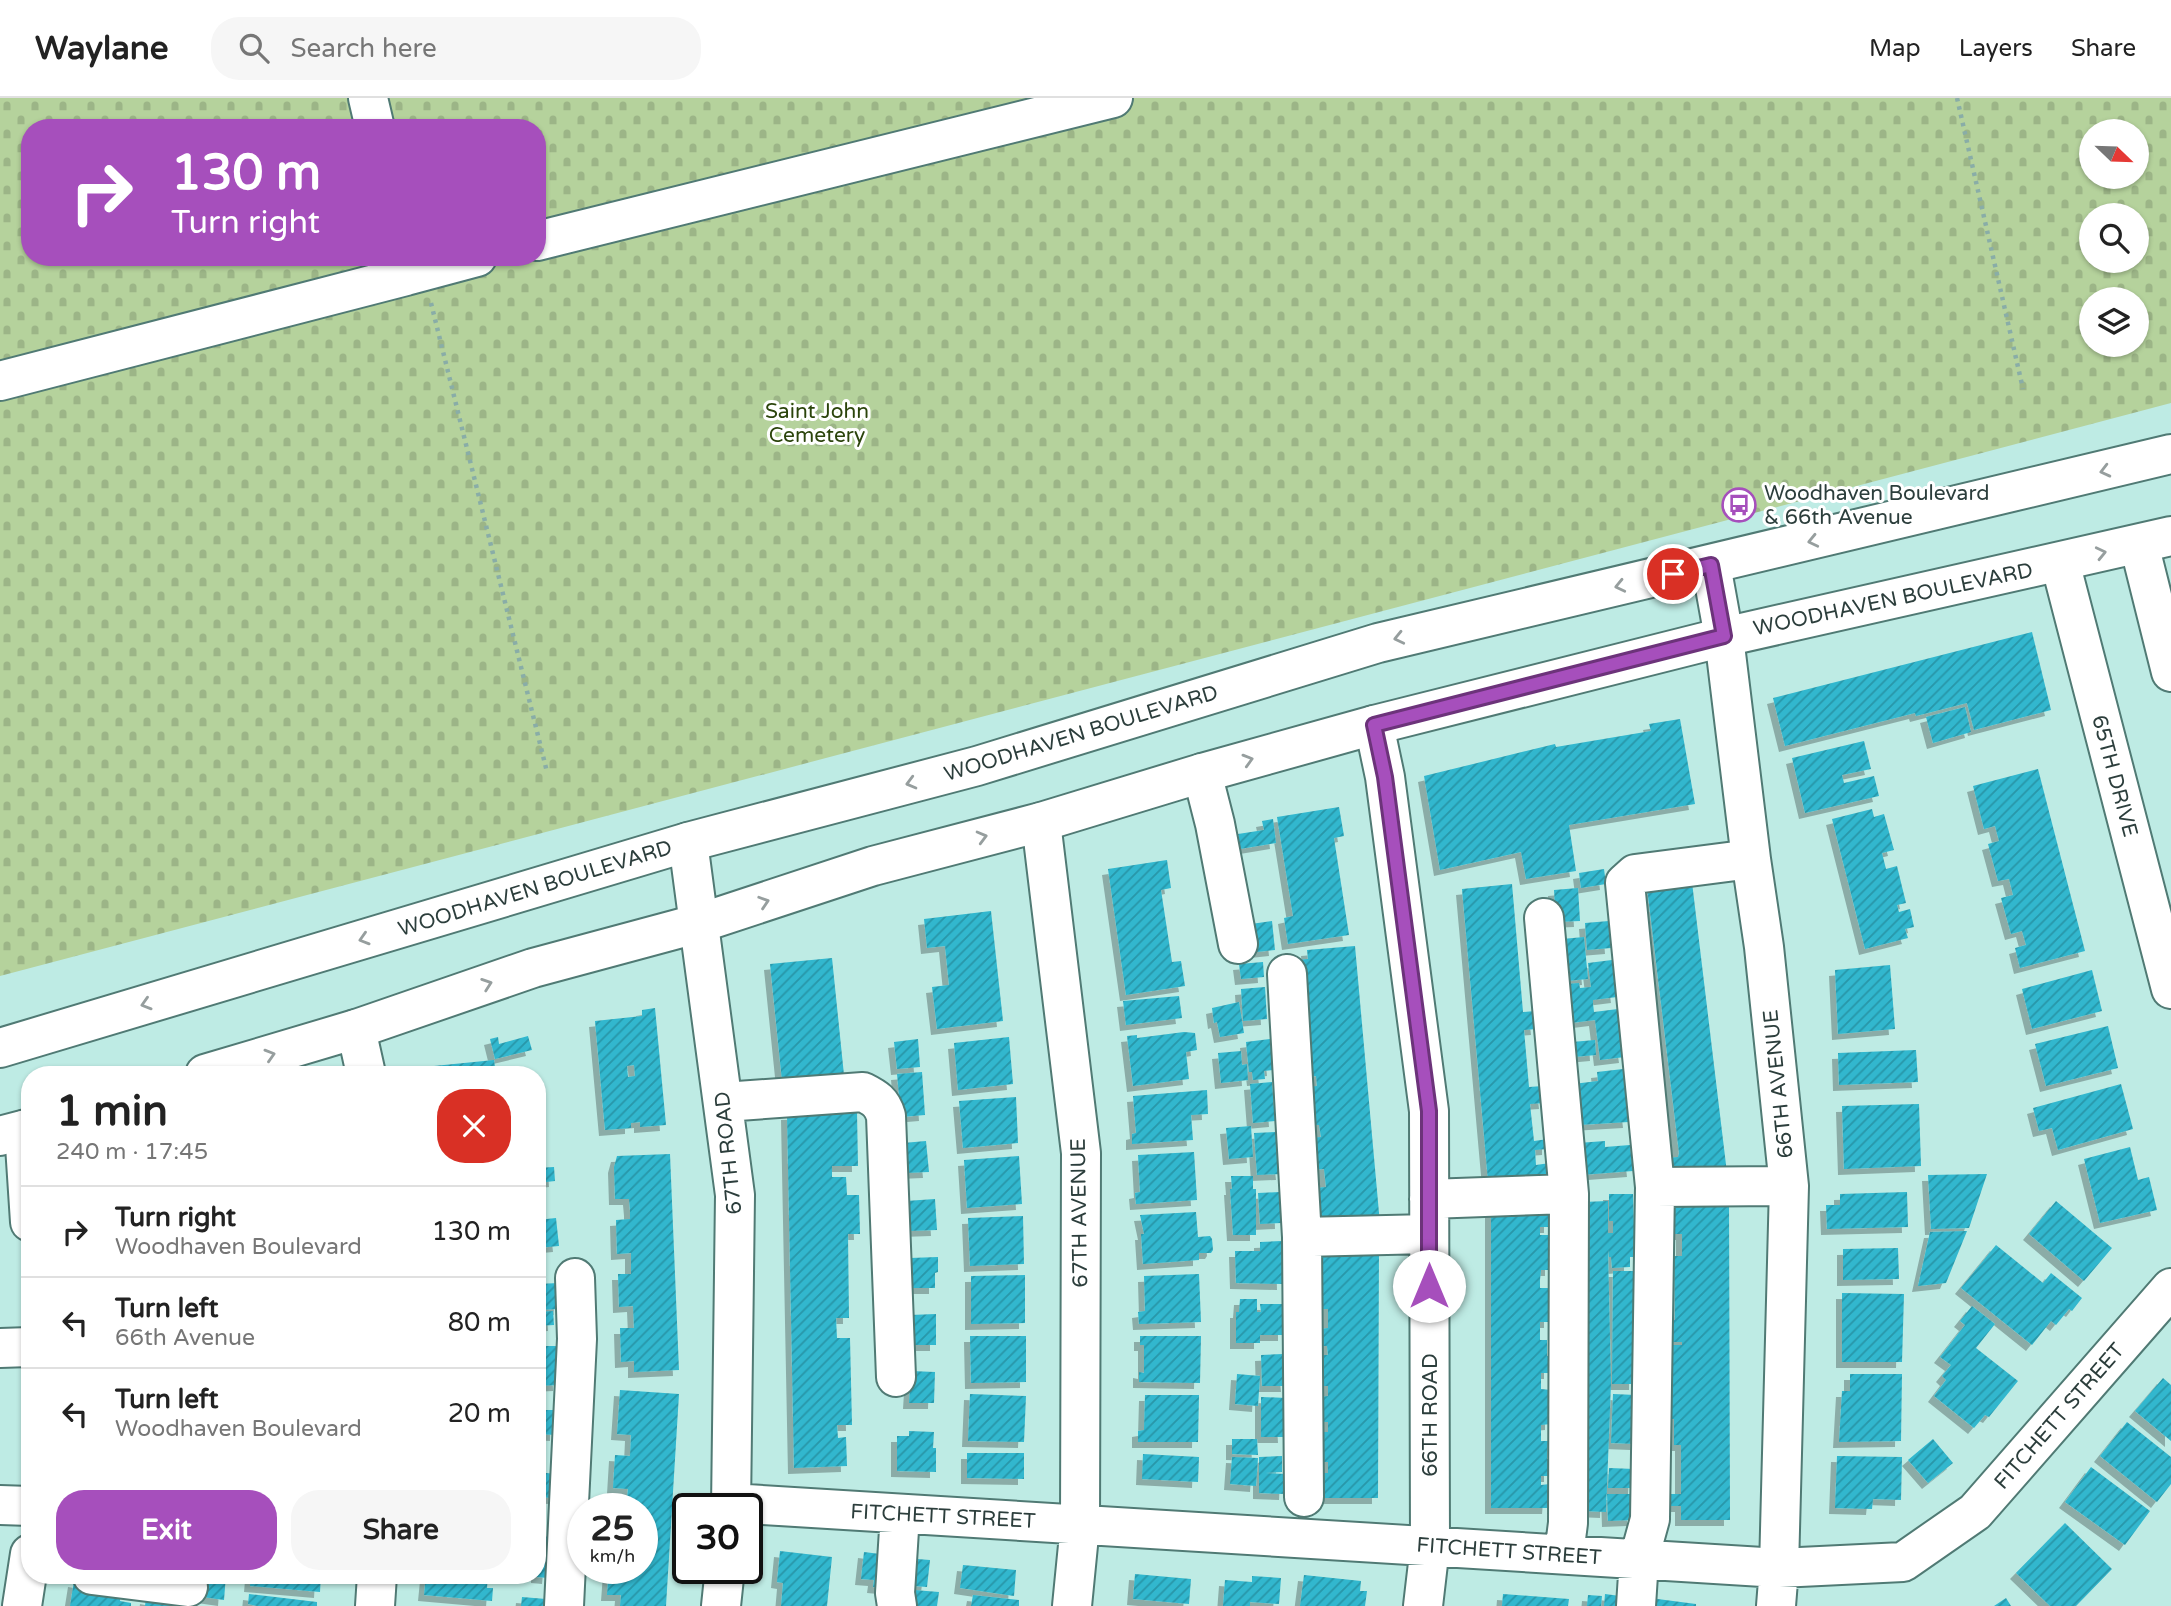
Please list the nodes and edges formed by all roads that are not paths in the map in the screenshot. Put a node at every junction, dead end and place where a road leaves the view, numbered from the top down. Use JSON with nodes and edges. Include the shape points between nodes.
{"nodes":[{"id":1,"x":368,"y":98,"type":"edge"},
{"id":2,"x":1113,"y":98,"type":"edge"},
{"id":3,"x":372,"y":119,"type":"edge"},
{"id":4,"x":546,"y":239,"type":"edge"},
{"id":5,"x":410,"y":268,"type":"edge"},
{"id":6,"x":0,"y":381,"type":"edge"},
{"id":7,"x":2171,"y":454,"type":"edge"},
{"id":8,"x":2155,"y":540,"type":"edge"},
{"id":9,"x":2060,"y":562,"type":"junction"},
{"id":10,"x":1711,"y":565,"type":"junction"},
{"id":11,"x":1724,"y":636,"type":"junction"},
{"id":12,"x":2171,"y":672,"type":"edge"},
{"id":13,"x":1374,"y":725,"type":"junction"},
{"id":14,"x":1202,"y":773,"type":"junction"},
{"id":15,"x":1041,"y":822,"type":"junction"},
{"id":16,"x":688,"y":842,"type":"junction"},
{"id":17,"x":1751,"y":859,"type":"junction"},
{"id":18,"x":1544,"y":918,"type":"dead end"},
{"id":19,"x":699,"y":923,"type":"junction"},
{"id":20,"x":1238,"y":944,"type":"dead end"},
{"id":21,"x":1287,"y":974,"type":"dead end"},
{"id":22,"x":2171,"y":989,"type":"edge"},
{"id":23,"x":356,"y":1029,"type":"junction"},
{"id":24,"x":0,"y":1048,"type":"edge"},
{"id":25,"x":232,"y":1066,"type":"edge"},
{"id":26,"x":364,"y":1066,"type":"edge"},
{"id":27,"x":724,"y":1102,"type":"junction"},
{"id":28,"x":18,"y":1131,"type":"edge"},
{"id":29,"x":21,"y":1154,"type":"edge"},
{"id":30,"x":1789,"y":1186,"type":"junction"},
{"id":31,"x":1655,"y":1187,"type":"junction"},
{"id":32,"x":1569,"y":1194,"type":"junction"},
{"id":33,"x":1429,"y":1216,"type":"junction"},
{"id":34,"x":1303,"y":1237,"type":"junction"},
{"id":35,"x":575,"y":1278,"type":"dead end"},
{"id":36,"x":2171,"y":1288,"type":"edge"},
{"id":37,"x":21,"y":1347,"type":"edge"},
{"id":38,"x":0,"y":1348,"type":"edge"},
{"id":39,"x":896,"y":1377,"type":"dead end"},
{"id":40,"x":731,"y":1493,"type":"edge"},
{"id":41,"x":1304,"y":1497,"type":"dead end"},
{"id":42,"x":0,"y":1505,"type":"edge"},
{"id":43,"x":21,"y":1506,"type":"edge"},
{"id":44,"x":763,"y":1508,"type":"edge"},
{"id":45,"x":900,"y":1514,"type":"junction"},
{"id":46,"x":1080,"y":1525,"type":"junction"},
{"id":47,"x":1430,"y":1546,"type":"junction"},
{"id":48,"x":1564,"y":1554,"type":"junction"},
{"id":49,"x":1639,"y":1559,"type":"junction"},
{"id":50,"x":1779,"y":1568,"type":"junction"},
{"id":51,"x":26,"y":1584,"type":"edge"},
{"id":52,"x":153,"y":1584,"type":"edge"},
{"id":53,"x":376,"y":1584,"type":"edge"},
{"id":54,"x":723,"y":1584,"type":"edge"},
{"id":55,"x":187,"y":1589,"type":"edge"},
{"id":56,"x":22,"y":1606,"type":"edge"},
{"id":57,"x":375,"y":1606,"type":"edge"},
{"id":58,"x":564,"y":1606,"type":"edge"},
{"id":59,"x":721,"y":1606,"type":"edge"},
{"id":60,"x":897,"y":1606,"type":"edge"},
{"id":61,"x":1072,"y":1606,"type":"edge"},
{"id":62,"x":1423,"y":1606,"type":"edge"},
{"id":63,"x":1636,"y":1606,"type":"edge"},
{"id":64,"x":1776,"y":1606,"type":"edge"}],
"edges":[{"from":1,"to":3,"type":"street"},
{"from":2,"to":4,"type":"street"},
{"from":5,"to":6,"type":"street"},
{"from":7,"to":10,"type":"street","name":"WOODHAVEN BOULEVARD","one_way":true},
{"from":9,"to":8,"type":"street","name":"WOODHAVEN BOULEVARD","one_way":true},
{"from":8,"to":12,"type":"street"},
{"from":9,"to":11,"type":"street","name":"WOODHAVEN BOULEVARD"},
{"from":9,"to":22,"type":"street","name":"65TH DRIVE"},
{"from":10,"to":11,"type":"street","name":"66TH AVENUE"},
{"from":10,"to":16,"type":"street","name":"WOODHAVEN BOULEVARD","one_way":true,"via":[[1378,643],[977,766]]},
{"from":11,"to":13,"type":"street","name":"WOODHAVEN BOULEVARD"},
{"from":11,"to":17,"type":"street","name":"66TH AVENUE"},
{"from":14,"to":13,"type":"street","name":"WOODHAVEN BOULEVARD","one_way":true},
{"from":13,"to":33,"type":"street","name":"66TH ROAD","via":[[1385,777],[1429,1111]]},
{"from":14,"to":15,"type":"street","name":"WOODHAVEN BOULEVARD"},
{"from":14,"to":20,"type":"street"},
{"from":19,"to":15,"type":"street","name":"WOODHAVEN BOULEVARD","one_way":true,"via":[[873,866]]},
{"from":15,"to":46,"type":"street","name":"67TH AVENUE","via":[[1081,1153]]},
{"from":16,"to":19,"type":"street","name":"67TH ROAD"},
{"from":16,"to":24,"type":"street","name":"WOODHAVEN BOULEVARD","one_way":true},
{"from":17,"to":30,"type":"street","name":"66TH AVENUE","via":[[1765,947]]},
{"from":17,"to":31,"type":"street","via":[[1635,874],[1625,883]]},
{"from":18,"to":32,"type":"street"},
{"from":23,"to":19,"type":"street","name":"WOODHAVEN BOULEVARD","one_way":true,"via":[[533,968]]},
{"from":19,"to":27,"type":"street","name":"67TH ROAD"},
{"from":21,"to":34,"type":"street"},
{"from":25,"to":23,"type":"street","name":"WOODHAVEN BOULEVARD","one_way":true},
{"from":23,"to":26,"type":"street"},
{"from":27,"to":39,"type":"street","via":[[863,1092],[883,1106]]},
{"from":27,"to":40,"type":"street","name":"67TH ROAD","via":[[735,1195]]},
{"from":28,"to":29,"type":"street"},
{"from":30,"to":31,"type":"street"},
{"from":30,"to":50,"type":"street","name":"66TH AVENUE"},
{"from":31,"to":49,"type":"street","via":[[1650,1520]]},
{"from":32,"to":33,"type":"street"},
{"from":32,"to":48,"type":"street","via":[[1568,1523]]},
{"from":33,"to":34,"type":"street"},
{"from":33,"to":47,"type":"street","name":"66TH ROAD"},
{"from":34,"to":41,"type":"street"},
{"from":35,"to":58,"type":"street","via":[[577,1339]]},
{"from":36,"to":50,"type":"street","name":"FITCHETT STREET","via":[[1975,1512],[1903,1562]]},
{"from":37,"to":38,"type":"street"},
{"from":42,"to":43,"type":"street"},
{"from":44,"to":45,"type":"street","name":"FITCHETT STREET"},
{"from":45,"to":46,"type":"street","name":"FITCHETT STREET"},
{"from":45,"to":60,"type":"street"},
{"from":46,"to":47,"type":"street","name":"FITCHETT STREET"},
{"from":46,"to":61,"type":"street","name":"67TH AVENUE"},
{"from":47,"to":48,"type":"street","name":"FITCHETT STREET"},
{"from":47,"to":62,"type":"street","name":"66TH ROAD"},
{"from":48,"to":49,"type":"street","name":"FITCHETT STREET"},
{"from":49,"to":50,"type":"street","name":"FITCHETT STREET"},
{"from":49,"to":63,"type":"street"},
{"from":50,"to":64,"type":"street","name":"66TH AVENUE"},
{"from":51,"to":56,"type":"street"},
{"from":52,"to":55,"type":"street"},
{"from":53,"to":57,"type":"street"},
{"from":54,"to":59,"type":"street"}]}
